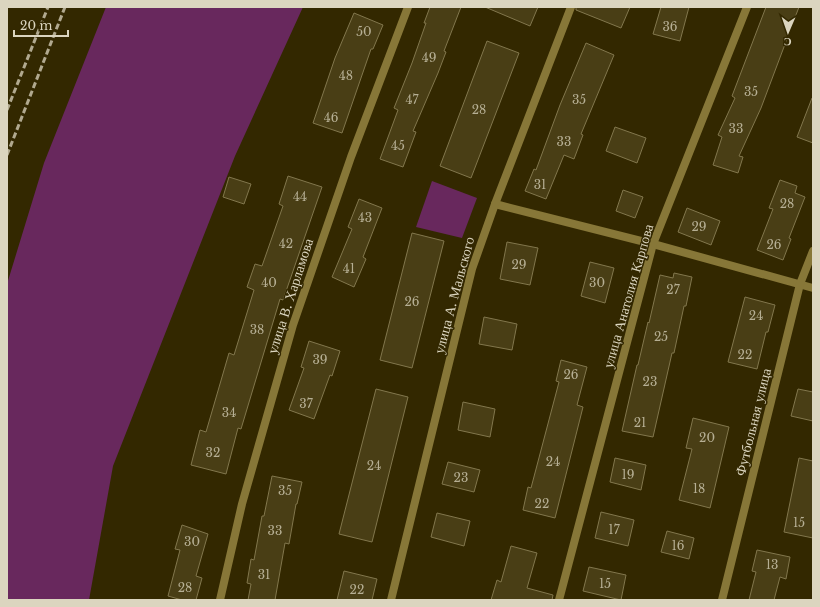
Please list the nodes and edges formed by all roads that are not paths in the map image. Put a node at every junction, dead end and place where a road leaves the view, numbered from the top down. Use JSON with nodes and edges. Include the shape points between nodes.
{"nodes":[{"id":1,"x":408,"y":7,"type":"edge"},
{"id":2,"x":571,"y":7,"type":"edge"},
{"id":3,"x":747,"y":7,"type":"edge"},
{"id":4,"x":495,"y":204,"type":"junction"},
{"id":5,"x":653,"y":244,"type":"junction"},
{"id":6,"x":813,"y":251,"type":"edge"},
{"id":7,"x":800,"y":284,"type":"junction"},
{"id":8,"x":813,"y":288,"type":"edge"},
{"id":9,"x":220,"y":600,"type":"edge"},
{"id":10,"x":391,"y":600,"type":"edge"},
{"id":11,"x":559,"y":600,"type":"edge"},
{"id":12,"x":722,"y":600,"type":"edge"}],
"edges":[{"from":1,"to":9,"type":"street","name":"улица В. Харламова","via":[[351,157],[293,325],[242,504]]},
{"from":2,"to":4,"type":"street","name":"улица А. Мальского"},
{"from":3,"to":5,"type":"street","name":"улица Анатолия Карпова"},
{"from":4,"to":5,"type":"street"},
{"from":4,"to":10,"type":"street","name":"улица А. Мальского","via":[[472,269]]},
{"from":5,"to":7,"type":"street"},
{"from":5,"to":11,"type":"street","name":"улица Анатолия Карпова"},
{"from":6,"to":7,"type":"street","name":"Футбольная улица"},
{"from":7,"to":8,"type":"street"},
{"from":7,"to":12,"type":"street","name":"Футбольная улица"}]}
